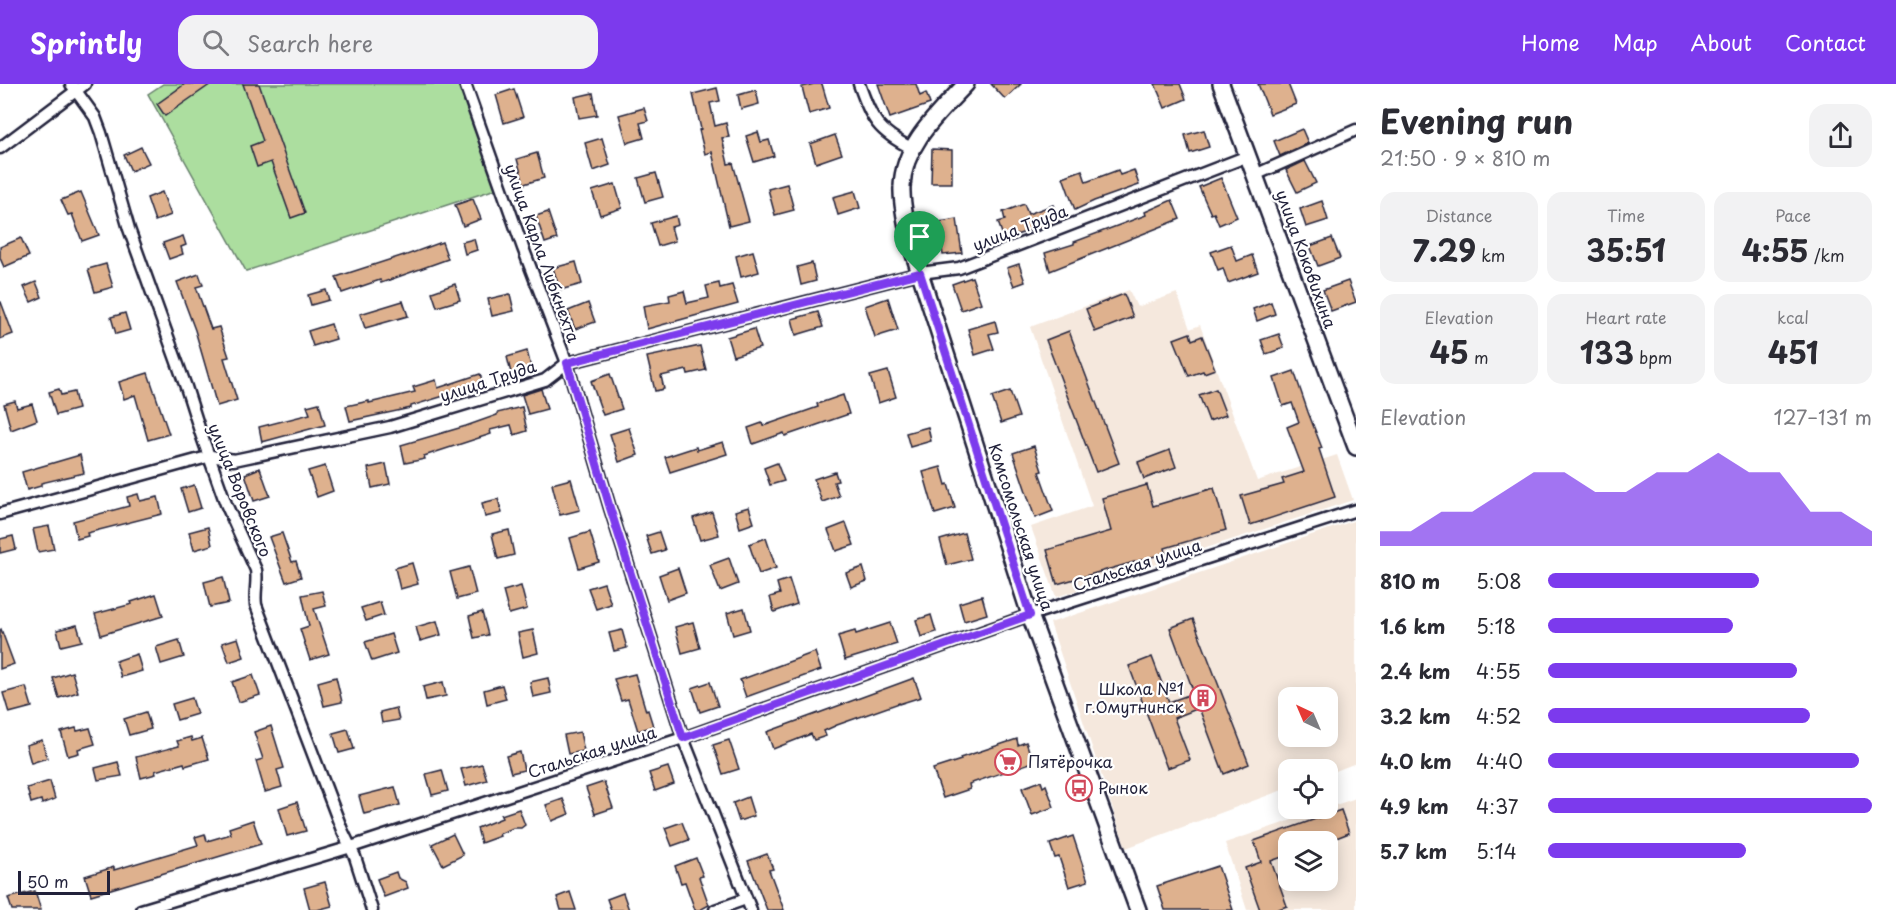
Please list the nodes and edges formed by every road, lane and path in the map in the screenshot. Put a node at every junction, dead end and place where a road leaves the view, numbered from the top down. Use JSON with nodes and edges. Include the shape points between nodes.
{"nodes":[{"id":1,"x":465,"y":84,"type":"edge"},
{"id":2,"x":859,"y":84,"type":"edge"},
{"id":3,"x":966,"y":84,"type":"edge"},
{"id":4,"x":1221,"y":84,"type":"edge"},
{"id":5,"x":77,"y":86,"type":"edge"},
{"id":6,"x":1356,"y":130,"type":"edge"},
{"id":7,"x":0,"y":148,"type":"edge"},
{"id":8,"x":913,"y":148,"type":"junction"},
{"id":9,"x":1248,"y":156,"type":"junction"},
{"id":10,"x":1255,"y":175,"type":"junction"},
{"id":11,"x":920,"y":273,"type":"junction"},
{"id":12,"x":567,"y":363,"type":"junction"},
{"id":13,"x":1356,"y":447,"type":"edge"},
{"id":14,"x":209,"y":457,"type":"junction"},
{"id":15,"x":1356,"y":510,"type":"edge"},
{"id":16,"x":0,"y":514,"type":"edge"},
{"id":17,"x":1030,"y":615,"type":"junction"},
{"id":18,"x":683,"y":738,"type":"junction"},
{"id":19,"x":351,"y":846,"type":"junction"},
{"id":20,"x":749,"y":905,"type":"edge"},
{"id":21,"x":141,"y":910,"type":"edge"},
{"id":22,"x":372,"y":910,"type":"edge"},
{"id":23,"x":715,"y":910,"type":"edge"},
{"id":24,"x":1138,"y":910,"type":"edge"}],
"edges":[{"from":1,"to":12,"type":"street","name":"улица Карла Либкнехта"},
{"from":2,"to":8,"type":"street","via":[[878,126]]},
{"from":3,"to":8,"type":"main road","name":"Комсомольская улица"},
{"from":4,"to":9,"type":"main road","name":"улица Коковихина"},
{"from":5,"to":7,"type":"street"},
{"from":5,"to":14,"type":"street","name":"улица Воровского","via":[[101,133],[129,229]]},
{"from":6,"to":10,"type":"street"},
{"from":8,"to":11,"type":"main road","name":"Комсомольская улица","via":[[903,171],[902,189],[910,242]]},
{"from":9,"to":10,"type":"main road","name":"улица Коковихина"},
{"from":9,"to":11,"type":"street","name":"улица Труда","via":[[959,268]]},
{"from":10,"to":13,"type":"main road","name":"улица Коковихина"},
{"from":11,"to":12,"type":"street","name":"улица Труда"},
{"from":11,"to":17,"type":"main road","name":"Комсомольская улица"},
{"from":12,"to":14,"type":"street","name":"улица Труда","via":[[545,380],[390,428],[234,460]]},
{"from":12,"to":18,"type":"street","name":"улица Карла Либкнехта"},
{"from":14,"to":16,"type":"street","name":"улица Труда"},
{"from":14,"to":19,"type":"street","name":"улица Воровского","via":[[256,570],[256,606]]},
{"from":15,"to":17,"type":"street","name":"Стальская улица"},
{"from":17,"to":18,"type":"street","name":"Стальская улица"},
{"from":17,"to":24,"type":"main road","name":"Комсомольская улица"},
{"from":18,"to":19,"type":"street","name":"Стальская улица"},
{"from":18,"to":20,"type":"street","name":"улица Карла Либкнехта"},
{"from":19,"to":21,"type":"street","name":"Стальская улица"},
{"from":19,"to":22,"type":"street","name":"улица Воровского"},
{"from":20,"to":23,"type":"street"}]}
